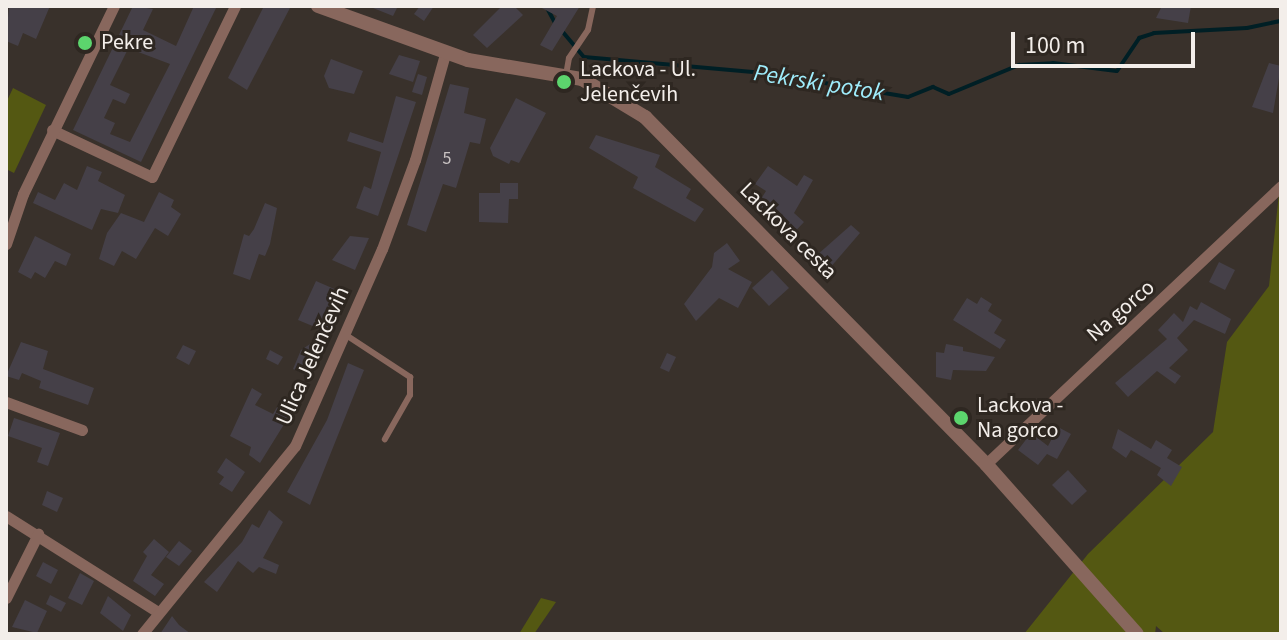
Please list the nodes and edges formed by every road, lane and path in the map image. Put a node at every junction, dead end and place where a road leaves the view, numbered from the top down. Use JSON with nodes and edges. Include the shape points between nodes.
{"nodes":[{"id":1,"x":114,"y":6,"type":"edge"},
{"id":2,"x":235,"y":6,"type":"edge"},
{"id":3,"x":318,"y":6,"type":"edge"},
{"id":4,"x":593,"y":6,"type":"edge"},
{"id":5,"x":445,"y":54,"type":"junction"},
{"id":6,"x":566,"y":76,"type":"junction"},
{"id":7,"x":52,"y":130,"type":"junction"},
{"id":8,"x":1281,"y":186,"type":"edge"},
{"id":9,"x":6,"y":244,"type":"edge"},
{"id":10,"x":346,"y":335,"type":"junction"},
{"id":11,"x":6,"y":402,"type":"edge"},
{"id":12,"x":82,"y":430,"type":"dead end"},
{"id":13,"x":385,"y":439,"type":"dead end"},
{"id":14,"x":986,"y":464,"type":"junction"},
{"id":15,"x":6,"y":516,"type":"edge"},
{"id":16,"x":38,"y":534,"type":"junction"},
{"id":17,"x":6,"y":598,"type":"edge"},
{"id":18,"x":158,"y":612,"type":"junction"},
{"id":19,"x":142,"y":634,"type":"edge"},
{"id":20,"x":1137,"y":634,"type":"edge"}],
"edges":[{"from":1,"to":7,"type":"street"},
{"from":2,"to":7,"type":"street","via":[[152,177]]},
{"from":3,"to":5,"type":"street","name":"Lackova cesta"},
{"from":4,"to":6,"type":"lane"},
{"from":5,"to":6,"type":"street","name":"Lackova cesta"},
{"from":5,"to":10,"type":"street","name":"Ulica Jelenčevih","via":[[415,160]]},
{"from":6,"to":14,"type":"street","name":"Lackova cesta","via":[[600,85],[645,117]]},
{"from":7,"to":9,"type":"street"},
{"from":8,"to":14,"type":"street","name":"Na gorco"},
{"from":10,"to":13,"type":"lane","via":[[410,377],[410,395]]},
{"from":10,"to":18,"type":"street","name":"Ulica Jelenčevih","via":[[295,446]]},
{"from":11,"to":12,"type":"street"},
{"from":14,"to":20,"type":"street","name":"Lackova cesta"},
{"from":15,"to":16,"type":"street"},
{"from":16,"to":17,"type":"street"},
{"from":16,"to":18,"type":"street"},
{"from":18,"to":19,"type":"street","name":"Ulica Jelenčevih"}]}
